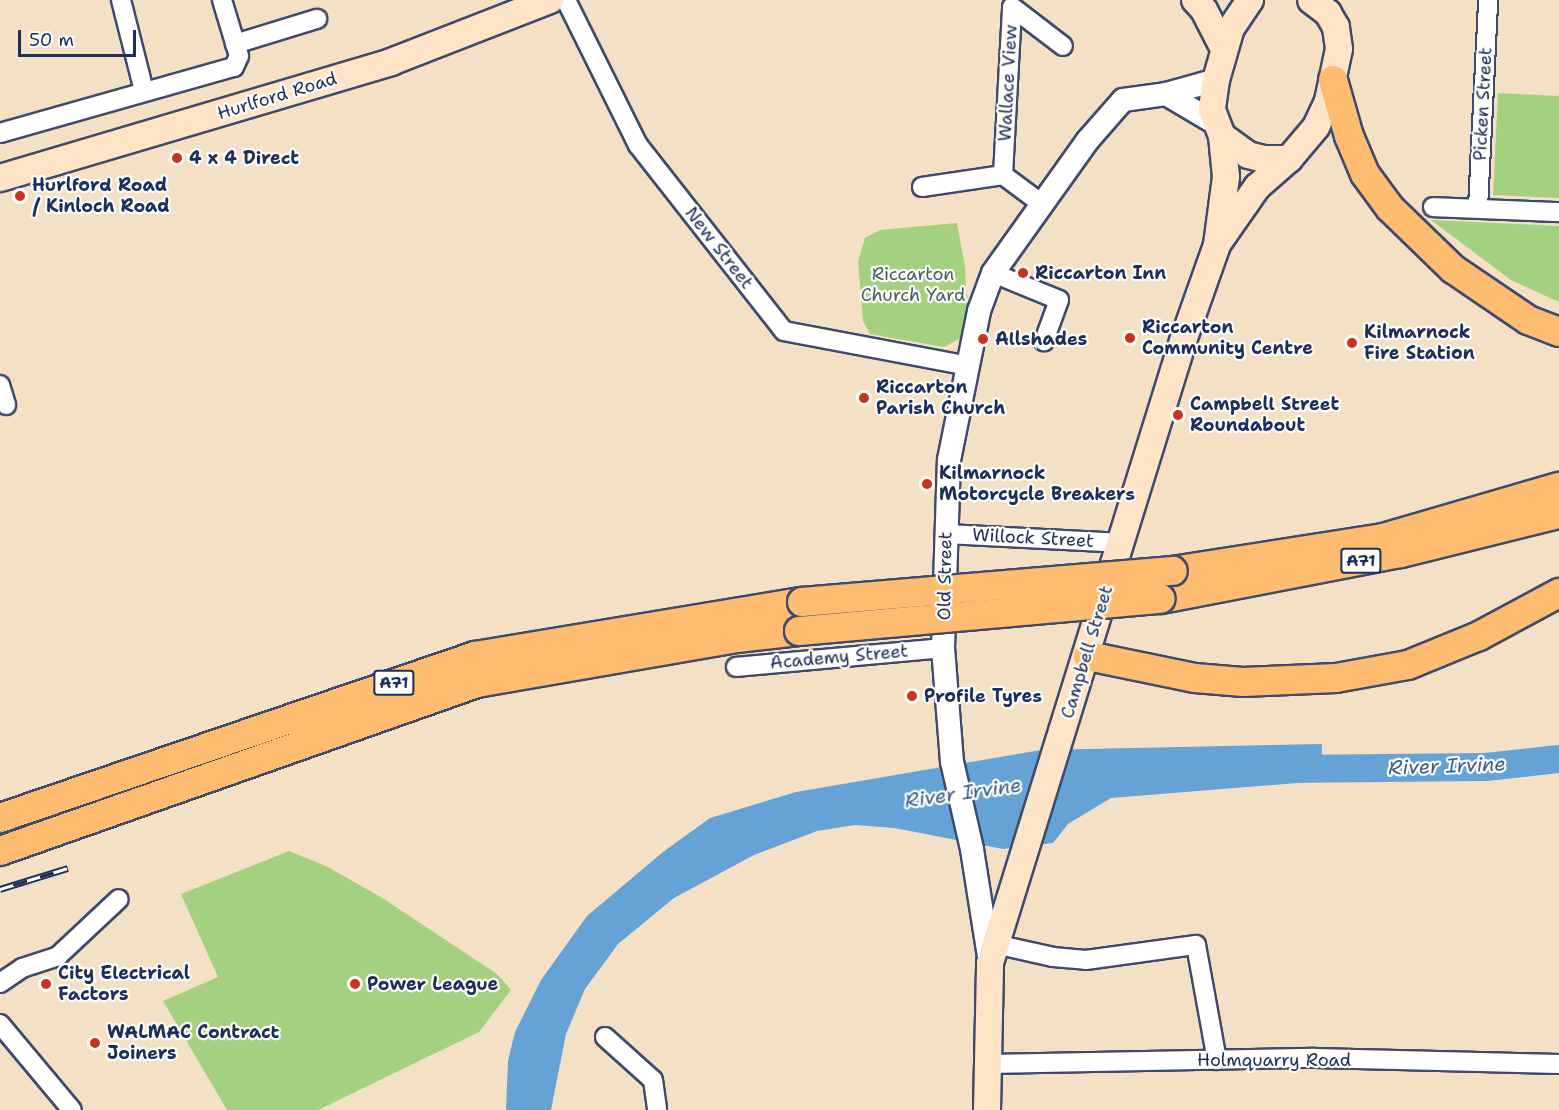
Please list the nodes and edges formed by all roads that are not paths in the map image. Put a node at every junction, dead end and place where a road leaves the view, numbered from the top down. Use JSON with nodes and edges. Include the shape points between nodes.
{"nodes":[{"id":1,"x":121,"y":0,"type":"edge"},
{"id":2,"x":222,"y":0,"type":"edge"},
{"id":3,"x":550,"y":0,"type":"edge"},
{"id":4,"x":566,"y":0,"type":"edge"},
{"id":5,"x":1195,"y":0,"type":"edge"},
{"id":6,"x":1250,"y":0,"type":"edge"},
{"id":7,"x":1488,"y":0,"type":"edge"},
{"id":8,"x":1324,"y":4,"type":"edge"},
{"id":9,"x":505,"y":9,"type":"edge"},
{"id":10,"x":317,"y":19,"type":"dead end"},
{"id":11,"x":236,"y":44,"type":"junction"},
{"id":12,"x":1063,"y":46,"type":"dead end"},
{"id":13,"x":1224,"y":49,"type":"junction"},
{"id":14,"x":1216,"y":80,"type":"junction"},
{"id":15,"x":1334,"y":80,"type":"junction"},
{"id":16,"x":144,"y":91,"type":"junction"},
{"id":17,"x":1166,"y":94,"type":"junction"},
{"id":18,"x":1218,"y":129,"type":"junction"},
{"id":19,"x":0,"y":133,"type":"edge"},
{"id":20,"x":1289,"y":159,"type":"junction"},
{"id":21,"x":1003,"y":175,"type":"junction"},
{"id":22,"x":0,"y":178,"type":"edge"},
{"id":23,"x":922,"y":187,"type":"dead end"},
{"id":24,"x":1042,"y":204,"type":"junction"},
{"id":25,"x":1433,"y":207,"type":"dead end"},
{"id":26,"x":1478,"y":208,"type":"junction"},
{"id":27,"x":1559,"y":212,"type":"edge"},
{"id":28,"x":1217,"y":245,"type":"junction"},
{"id":29,"x":993,"y":273,"type":"junction"},
{"id":30,"x":1559,"y":332,"type":"edge"},
{"id":31,"x":1044,"y":341,"type":"dead end"},
{"id":32,"x":969,"y":366,"type":"junction"},
{"id":33,"x":0,"y":385,"type":"edge"},
{"id":34,"x":6,"y":405,"type":"dead end"},
{"id":35,"x":1559,"y":487,"type":"edge"},
{"id":36,"x":1559,"y":514,"type":"edge"},
{"id":37,"x":945,"y":534,"type":"junction"},
{"id":38,"x":1120,"y":543,"type":"junction"},
{"id":39,"x":1559,"y":593,"type":"edge"},
{"id":40,"x":943,"y":648,"type":"junction"},
{"id":41,"x":1088,"y":656,"type":"junction"},
{"id":42,"x":736,"y":667,"type":"dead end"},
{"id":43,"x":0,"y":818,"type":"edge"},
{"id":44,"x":0,"y":851,"type":"edge"},
{"id":45,"x":980,"y":889,"type":"junction"},
{"id":46,"x":119,"y":899,"type":"dead end"},
{"id":47,"x":1006,"y":902,"type":"junction"},
{"id":48,"x":992,"y":953,"type":"junction"},
{"id":49,"x":0,"y":983,"type":"edge"},
{"id":50,"x":0,"y":1024,"type":"edge"},
{"id":51,"x":606,"y":1037,"type":"dead end"},
{"id":52,"x":1217,"y":1060,"type":"junction"},
{"id":53,"x":988,"y":1064,"type":"junction"},
{"id":54,"x":1559,"y":1064,"type":"edge"},
{"id":55,"x":72,"y":1110,"type":"edge"},
{"id":56,"x":657,"y":1110,"type":"edge"},
{"id":57,"x":987,"y":1110,"type":"edge"}],
"edges":[{"from":1,"to":16,"type":"street"},
{"from":2,"to":11,"type":"street"},
{"from":3,"to":9,"type":"main road","name":"Hurlford Road"},
{"from":4,"to":32,"type":"street","name":"New Street","via":[[638,145],[784,331]]},
{"from":5,"to":13,"type":"main road"},
{"from":6,"to":13,"type":"main road","name":"Campbell Street","via":[[1235,18]]},
{"from":7,"to":26,"type":"street","name":"Picken Street"},
{"from":8,"to":15,"type":"main road","name":"Campbell Street","via":[[1336,27],[1339,49]]},
{"from":9,"to":22,"type":"main road","name":"Hurlford Road","via":[[382,65]]},
{"from":10,"to":11,"type":"street"},
{"from":11,"to":16,"type":"street","via":[[239,56],[234,67]]},
{"from":12,"to":21,"type":"street","name":"Wallace View","via":[[1012,7]]},
{"from":13,"to":14,"type":"main road","name":"Campbell Street"},
{"from":14,"to":17,"type":"street","name":"Old Street"},
{"from":14,"to":18,"type":"main road","name":"Campbell Street"},
{"from":15,"to":20,"type":"main road","name":"Campbell Street","via":[[1316,127]]},
{"from":15,"to":30,"type":"main road","via":[[1349,136],[1365,174],[1390,208],[1454,269],[1528,320]]},
{"from":16,"to":19,"type":"street"},
{"from":17,"to":18,"type":"street"},
{"from":17,"to":24,"type":"street","name":"Old Street","via":[[1123,100]]},
{"from":18,"to":20,"type":"main road","via":[[1248,155]]},
{"from":18,"to":28,"type":"main road","name":"Campbell Street","via":[[1226,177]]},
{"from":20,"to":28,"type":"main road","name":"Campbell Street","via":[[1257,187]]},
{"from":21,"to":23,"type":"street"},
{"from":21,"to":24,"type":"street"},
{"from":24,"to":29,"type":"street","name":"Old Street"},
{"from":25,"to":26,"type":"street"},
{"from":26,"to":27,"type":"street"},
{"from":28,"to":38,"type":"main road","name":"Campbell Street"},
{"from":29,"to":31,"type":"street","via":[[1059,300]]},
{"from":29,"to":32,"type":"street","name":"Old Street","via":[[979,311]]},
{"from":32,"to":37,"type":"street","name":"Old Street","via":[[950,460]]},
{"from":33,"to":34,"type":"street"},
{"from":35,"to":43,"type":"main road","number":"A71","bridge":true,"via":[[1383,538],[1173,571],[802,602],[475,656]]},
{"from":36,"to":44,"type":"main road","number":"A71","bridge":true,"via":[[1401,554],[1161,599],[737,638],[477,682]]},
{"from":37,"to":38,"type":"street","name":"Willock Street"},
{"from":37,"to":40,"type":"street","name":"Old Street"},
{"from":38,"to":41,"type":"main road","name":"Campbell Street"},
{"from":39,"to":41,"type":"main road","via":[[1479,636],[1408,665],[1336,678],[1243,682],[1195,678]]},
{"from":40,"to":42,"type":"street","name":"Academy Street"},
{"from":40,"to":45,"type":"street","name":"Old Street","via":[[952,762]]},
{"from":41,"to":47,"type":"main road","name":"Campbell Street"},
{"from":45,"to":47,"type":"street"},
{"from":45,"to":48,"type":"street","name":"Old Street"},
{"from":46,"to":49,"type":"street","via":[[58,956],[22,968]]},
{"from":47,"to":48,"type":"main road","name":"Campbell Street"},
{"from":48,"to":52,"type":"street","via":[[1086,960],[1196,945]]},
{"from":48,"to":53,"type":"main road","name":"Campbell Street"},
{"from":50,"to":55,"type":"street"},
{"from":51,"to":56,"type":"street","via":[[653,1080]]},
{"from":52,"to":53,"type":"street","name":"Holmquarry Road"},
{"from":52,"to":54,"type":"street","name":"Holmquarry Road","via":[[1315,1058]]},
{"from":53,"to":57,"type":"main road","name":"Campbell Street"}]}
